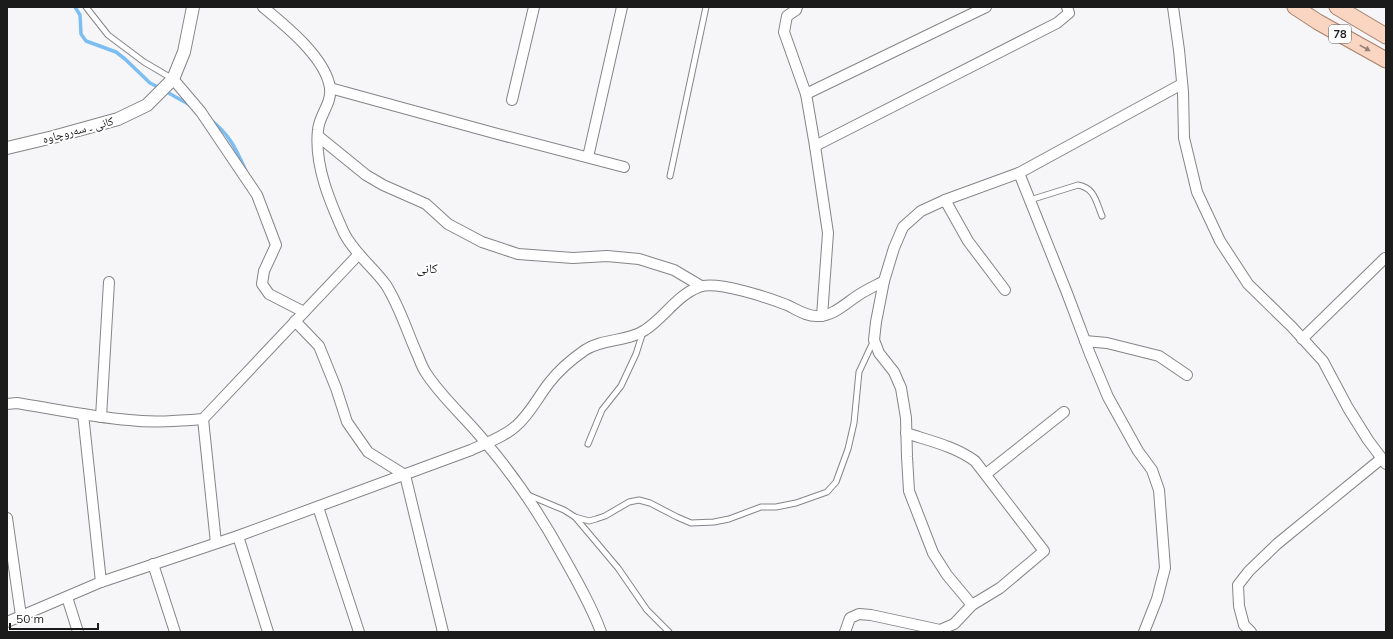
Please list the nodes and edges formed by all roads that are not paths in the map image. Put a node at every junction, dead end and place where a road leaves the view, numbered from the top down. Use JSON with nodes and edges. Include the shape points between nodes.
{"nodes":[{"id":1,"x":86,"y":7,"type":"edge"},
{"id":2,"x":193,"y":7,"type":"edge"},
{"id":3,"x":263,"y":7,"type":"edge"},
{"id":4,"x":534,"y":7,"type":"edge"},
{"id":5,"x":622,"y":7,"type":"edge"},
{"id":6,"x":706,"y":7,"type":"edge"},
{"id":7,"x":986,"y":7,"type":"edge"},
{"id":8,"x":1067,"y":7,"type":"edge"},
{"id":9,"x":1172,"y":7,"type":"edge"},
{"id":10,"x":1295,"y":7,"type":"edge"},
{"id":11,"x":1337,"y":7,"type":"edge"},
{"id":12,"x":799,"y":8,"type":"edge"},
{"id":13,"x":1386,"y":36,"type":"edge"},
{"id":14,"x":1386,"y":60,"type":"edge"},
{"id":15,"x":173,"y":79,"type":"junction"},
{"id":16,"x":1182,"y":84,"type":"junction"},
{"id":17,"x":330,"y":88,"type":"junction"},
{"id":18,"x":806,"y":94,"type":"junction"},
{"id":19,"x":512,"y":100,"type":"dead end"},
{"id":20,"x":318,"y":136,"type":"junction"},
{"id":21,"x":815,"y":146,"type":"junction"},
{"id":22,"x":7,"y":148,"type":"edge"},
{"id":23,"x":588,"y":157,"type":"junction"},
{"id":24,"x":624,"y":167,"type":"dead end"},
{"id":25,"x":1019,"y":173,"type":"junction"},
{"id":26,"x":670,"y":176,"type":"dead end"},
{"id":27,"x":945,"y":200,"type":"junction"},
{"id":28,"x":1030,"y":200,"type":"junction"},
{"id":29,"x":1102,"y":216,"type":"dead end"},
{"id":30,"x":359,"y":254,"type":"junction"},
{"id":31,"x":1385,"y":258,"type":"edge"},
{"id":32,"x":884,"y":281,"type":"junction"},
{"id":33,"x":108,"y":282,"type":"dead end"},
{"id":34,"x":701,"y":286,"type":"junction"},
{"id":35,"x":1005,"y":290,"type":"dead end"},
{"id":36,"x":304,"y":312,"type":"junction"},
{"id":37,"x":822,"y":316,"type":"junction"},
{"id":38,"x":296,"y":321,"type":"junction"},
{"id":39,"x":644,"y":331,"type":"junction"},
{"id":40,"x":1302,"y":339,"type":"junction"},
{"id":41,"x":874,"y":340,"type":"junction"},
{"id":42,"x":1085,"y":341,"type":"junction"},
{"id":43,"x":1187,"y":375,"type":"dead end"},
{"id":44,"x":7,"y":404,"type":"edge"},
{"id":45,"x":1064,"y":412,"type":"dead end"},
{"id":46,"x":83,"y":414,"type":"junction"},
{"id":47,"x":101,"y":417,"type":"junction"},
{"id":48,"x":203,"y":420,"type":"junction"},
{"id":49,"x":906,"y":433,"type":"junction"},
{"id":50,"x":486,"y":443,"type":"junction"},
{"id":51,"x":588,"y":444,"type":"dead end"},
{"id":52,"x":1384,"y":462,"type":"edge"},
{"id":53,"x":986,"y":474,"type":"junction"},
{"id":54,"x":405,"y":475,"type":"junction"},
{"id":55,"x":526,"y":494,"type":"junction"},
{"id":56,"x":318,"y":507,"type":"junction"},
{"id":57,"x":575,"y":517,"type":"junction"},
{"id":58,"x":7,"y":518,"type":"edge"},
{"id":59,"x":238,"y":536,"type":"junction"},
{"id":60,"x":216,"y":543,"type":"junction"},
{"id":61,"x":153,"y":564,"type":"junction"},
{"id":62,"x":100,"y":582,"type":"junction"},
{"id":63,"x":68,"y":597,"type":"junction"},
{"id":64,"x":972,"y":606,"type":"junction"},
{"id":65,"x":21,"y":616,"type":"junction"},
{"id":66,"x":7,"y":622,"type":"edge"},
{"id":67,"x":78,"y":632,"type":"edge"},
{"id":68,"x":175,"y":632,"type":"edge"},
{"id":69,"x":268,"y":632,"type":"edge"},
{"id":70,"x":359,"y":632,"type":"edge"},
{"id":71,"x":443,"y":632,"type":"edge"},
{"id":72,"x":601,"y":632,"type":"edge"},
{"id":73,"x":669,"y":632,"type":"edge"},
{"id":74,"x":845,"y":632,"type":"edge"},
{"id":75,"x":1144,"y":632,"type":"edge"},
{"id":76,"x":1251,"y":632,"type":"edge"}],
"edges":[{"from":1,"to":15,"type":"lane","via":[[108,35],[144,62]]},
{"from":2,"to":15,"type":"street","via":[[184,52]]},
{"from":3,"to":17,"type":"street","via":[[301,40],[323,67]]},
{"from":4,"to":19,"type":"street"},
{"from":5,"to":23,"type":"street"},
{"from":6,"to":26,"type":"lane"},
{"from":7,"to":18,"type":"street"},
{"from":8,"to":21,"type":"street","via":[[1069,13],[1057,23]]},
{"from":9,"to":16,"type":"street"},
{"from":10,"to":14,"type":"main road","number":"78","one_way":true},
{"from":11,"to":13,"type":"main road","number":"78"},
{"from":12,"to":18,"type":"street","via":[[787,16],[784,32]]},
{"from":15,"to":22,"type":"street","name":"کانی ـ سەروچاوە","via":[[147,105],[118,119]]},
{"from":15,"to":36,"type":"street","via":[[202,112],[257,195],[276,245],[264,271],[262,284],[269,294]]},
{"from":16,"to":25,"type":"street"},
{"from":16,"to":40,"type":"street","via":[[1184,138],[1196,192],[1220,241],[1248,284]]},
{"from":17,"to":20,"type":"street","via":[[329,103],[318,128]]},
{"from":17,"to":23,"type":"street"},
{"from":18,"to":21,"type":"street"},
{"from":20,"to":30,"type":"street","via":[[321,172],[333,207],[345,235]]},
{"from":20,"to":34,"type":"street","via":[[366,175],[426,204],[448,224],[482,242],[518,254],[639,259],[674,270]]},
{"from":21,"to":37,"type":"street","via":[[828,233]]},
{"from":23,"to":24,"type":"street"},
{"from":25,"to":27,"type":"street"},
{"from":25,"to":28,"type":"street"},
{"from":27,"to":32,"type":"street","via":[[921,211],[903,227]]},
{"from":27,"to":35,"type":"street","via":[[968,241]]},
{"from":28,"to":29,"type":"lane","via":[[1078,185],[1085,186],[1091,190]]},
{"from":28,"to":42,"type":"street"},
{"from":30,"to":36,"type":"street"},
{"from":30,"to":50,"type":"street","via":[[386,285],[397,303],[425,372]]},
{"from":31,"to":40,"type":"street"},
{"from":32,"to":37,"type":"street","via":[[830,314]]},
{"from":32,"to":41,"type":"street"},
{"from":33,"to":47,"type":"street"},
{"from":34,"to":37,"type":"street","via":[[722,286],[768,298],[803,313]]},
{"from":34,"to":39,"type":"street","via":[[688,292]]},
{"from":36,"to":38,"type":"street"},
{"from":38,"to":48,"type":"street"},
{"from":38,"to":54,"type":"street","via":[[319,346],[347,422],[368,452]]},
{"from":39,"to":50,"type":"street","via":[[607,340],[586,349],[550,382],[516,426]]},
{"from":39,"to":51,"type":"lane","via":[[621,386],[602,410]]},
{"from":40,"to":52,"type":"street","via":[[1323,361],[1348,408]]},
{"from":41,"to":49,"type":"street","via":[[879,353],[894,372],[901,388]]},
{"from":41,"to":57,"type":"lane","via":[[859,372],[854,423],[848,449],[836,482],[828,492],[796,503],[761,507],[714,522],[691,523],[639,500],[629,502],[605,516],[589,521]]},
{"from":42,"to":43,"type":"street","via":[[1107,343],[1160,356]]},
{"from":42,"to":75,"type":"street","via":[[1108,397],[1138,451],[1152,470],[1159,490],[1165,568],[1157,599]]},
{"from":44,"to":46,"type":"street","via":[[17,403]]},
{"from":45,"to":53,"type":"street"},
{"from":46,"to":47,"type":"street"},
{"from":46,"to":62,"type":"street"},
{"from":47,"to":48,"type":"street","via":[[130,421]]},
{"from":48,"to":60,"type":"street"},
{"from":49,"to":53,"type":"street","via":[[964,453],[975,460]]},
{"from":49,"to":64,"type":"street","via":[[909,491],[933,553],[947,576]]},
{"from":50,"to":54,"type":"street"},
{"from":50,"to":55,"type":"street"},
{"from":52,"to":76,"type":"street","via":[[1277,544],[1238,585],[1239,606],[1244,625]]},
{"from":53,"to":64,"type":"street","via":[[1044,551],[1000,588]]},
{"from":54,"to":56,"type":"street"},
{"from":54,"to":71,"type":"street"},
{"from":55,"to":57,"type":"lane"},
{"from":55,"to":72,"type":"street","via":[[586,596]]},
{"from":56,"to":59,"type":"street"},
{"from":56,"to":70,"type":"street"},
{"from":57,"to":73,"type":"lane","via":[[618,568],[647,610]]},
{"from":58,"to":65,"type":"street"},
{"from":59,"to":60,"type":"street"},
{"from":59,"to":69,"type":"street"},
{"from":60,"to":61,"type":"street"},
{"from":61,"to":62,"type":"street"},
{"from":61,"to":68,"type":"street"},
{"from":62,"to":63,"type":"street"},
{"from":63,"to":65,"type":"street"},
{"from":63,"to":67,"type":"street"},
{"from":64,"to":74,"type":"street","via":[[954,624],[940,630],[860,614],[850,618]]},
{"from":65,"to":66,"type":"street"}]}
